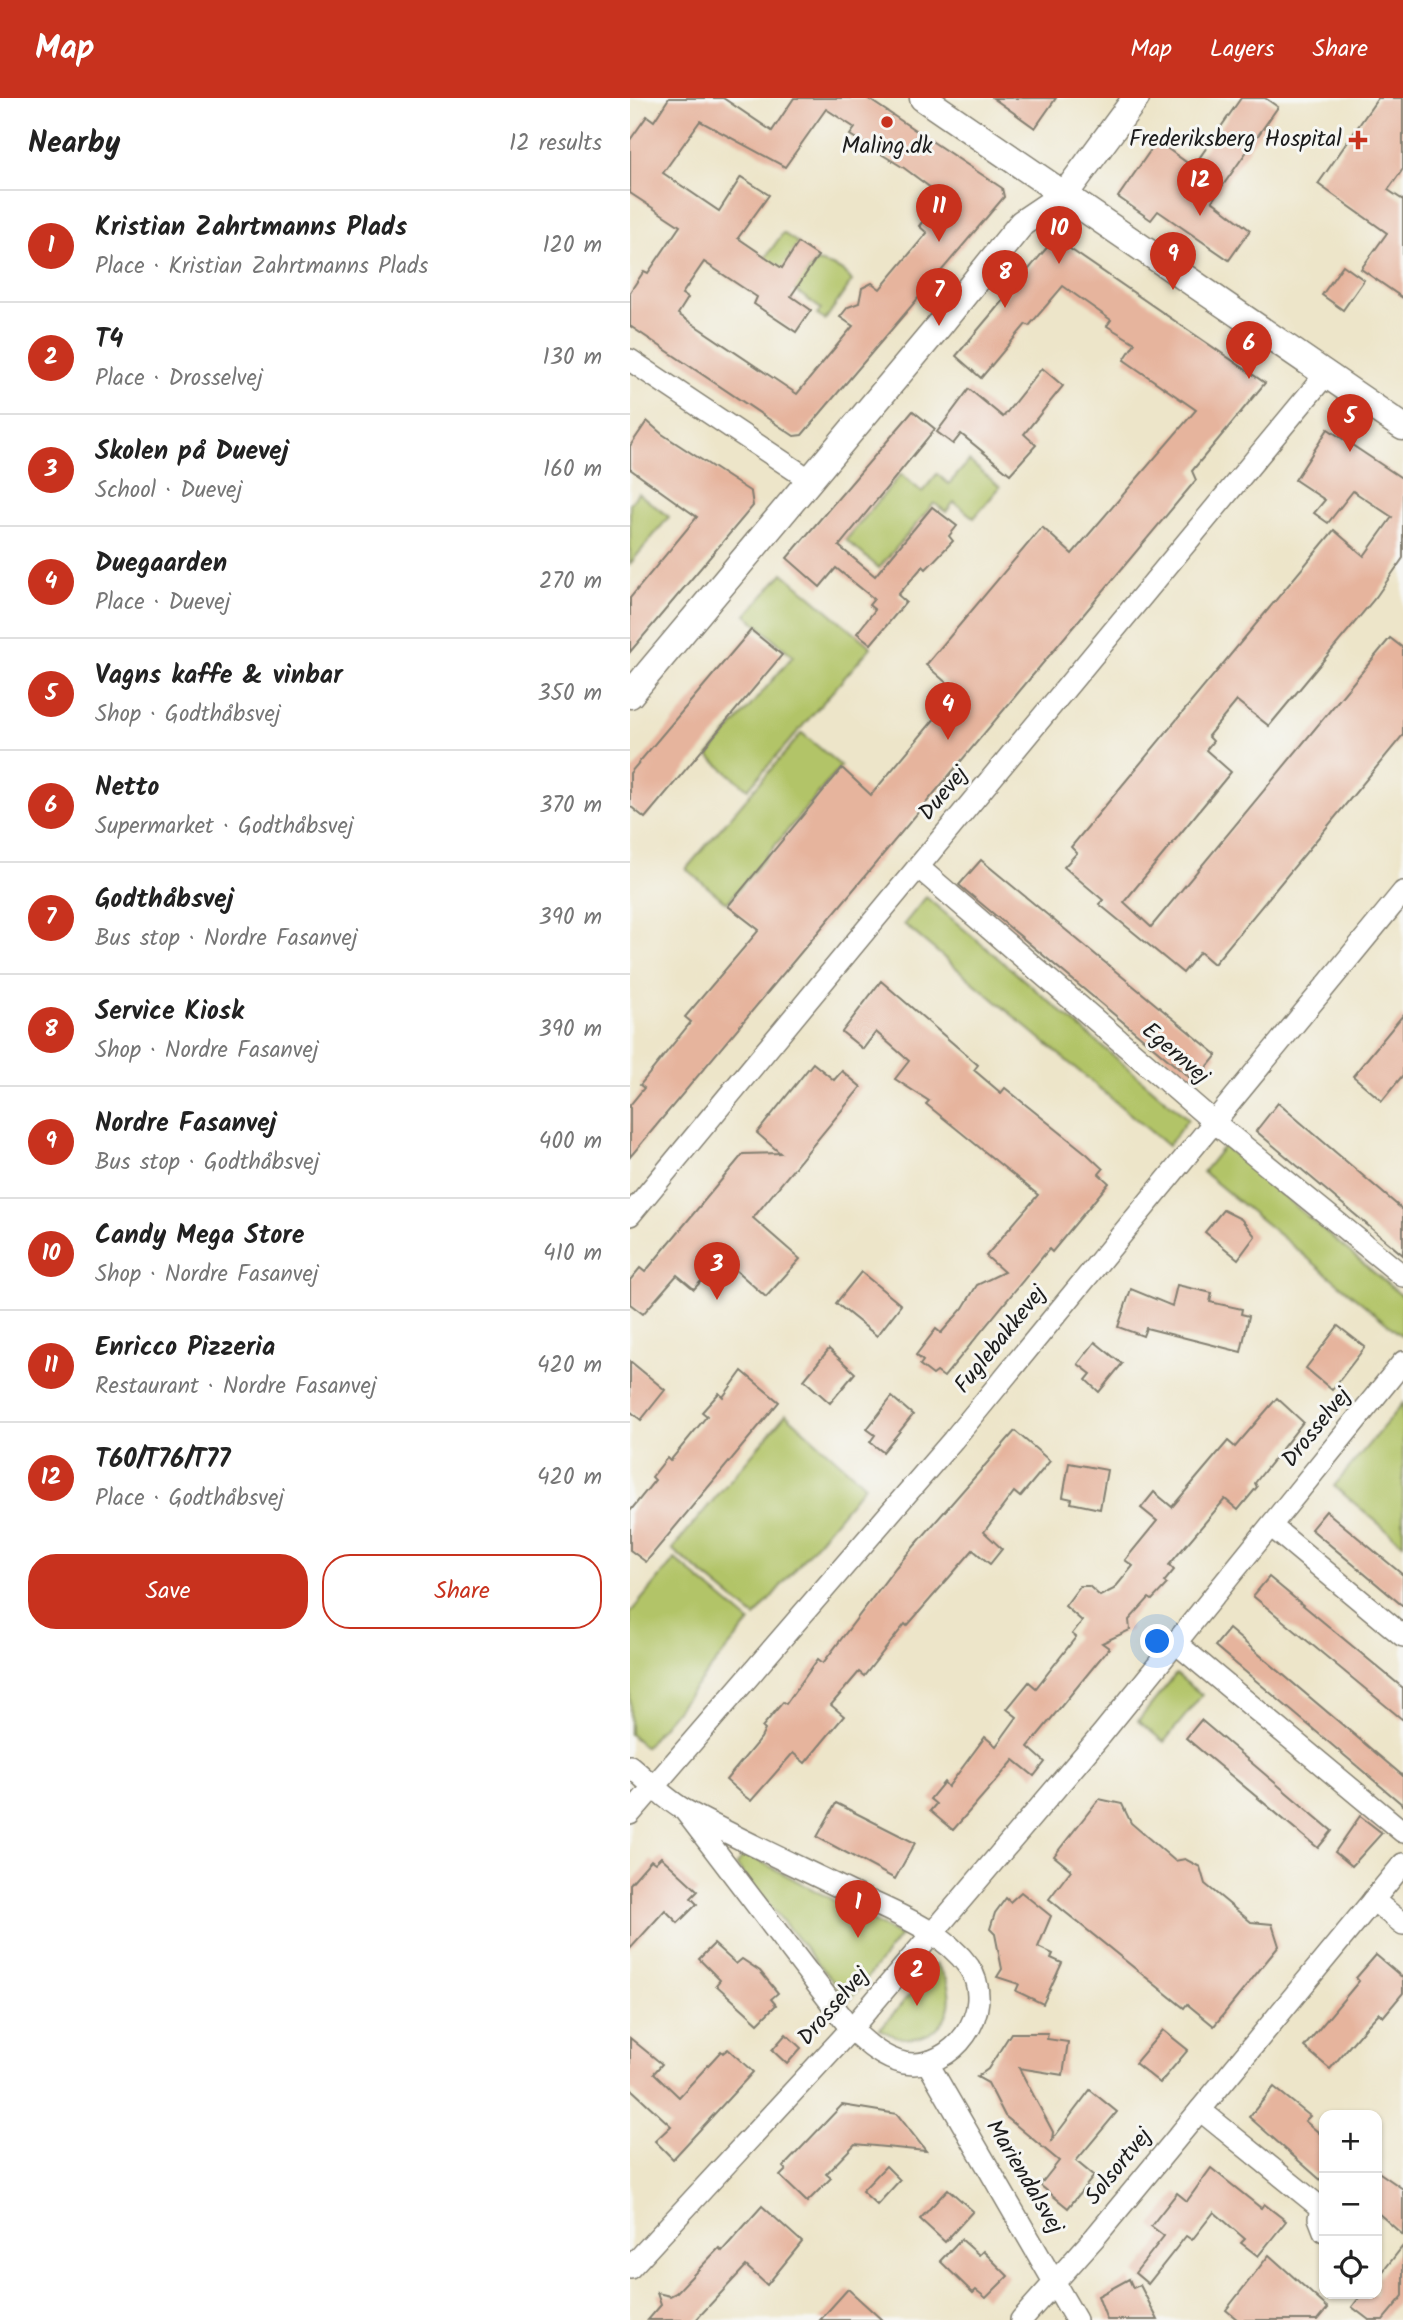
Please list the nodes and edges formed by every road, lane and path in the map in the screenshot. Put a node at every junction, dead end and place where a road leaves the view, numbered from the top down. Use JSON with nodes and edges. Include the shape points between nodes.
{"nodes":[{"id":1,"x":923,"y":98,"type":"edge"},
{"id":2,"x":1136,"y":98,"type":"edge"},
{"id":3,"x":1065,"y":194,"type":"junction"},
{"id":4,"x":630,"y":360,"type":"edge"},
{"id":5,"x":1326,"y":374,"type":"junction"},
{"id":6,"x":1403,"y":426,"type":"edge"},
{"id":7,"x":810,"y":480,"type":"junction"},
{"id":8,"x":630,"y":695,"type":"edge"},
{"id":9,"x":918,"y":867,"type":"junction"},
{"id":10,"x":1403,"y":892,"type":"edge"},
{"id":11,"x":1215,"y":1123,"type":"junction"},
{"id":12,"x":630,"y":1215,"type":"edge"},
{"id":13,"x":1403,"y":1276,"type":"edge"},
{"id":14,"x":1403,"y":1362,"type":"edge"},
{"id":15,"x":1271,"y":1526,"type":"junction"},
{"id":16,"x":1403,"y":1636,"type":"edge"},
{"id":17,"x":1176,"y":1643,"type":"junction"},
{"id":18,"x":630,"y":1766,"type":"edge"},
{"id":19,"x":655,"y":1787,"type":"junction"},
{"id":20,"x":685,"y":1811,"type":"junction"},
{"id":21,"x":630,"y":1814,"type":"edge"},
{"id":22,"x":1403,"y":1832,"type":"edge"},
{"id":23,"x":1403,"y":1864,"type":"edge"},
{"id":24,"x":1373,"y":1900,"type":"junction"},
{"id":25,"x":1403,"y":1924,"type":"edge"},
{"id":26,"x":932,"y":1932,"type":"junction"},
{"id":27,"x":851,"y":2029,"type":"junction"},
{"id":28,"x":927,"y":2062,"type":"junction"},
{"id":29,"x":1200,"y":2110,"type":"junction"},
{"id":30,"x":1319,"y":2205,"type":"edge"},
{"id":31,"x":630,"y":2268,"type":"edge"},
{"id":32,"x":1056,"y":2282,"type":"junction"},
{"id":33,"x":1021,"y":2320,"type":"edge"},
{"id":34,"x":1076,"y":2320,"type":"edge"}],
"edges":[{"from":1,"to":3,"type":"street"},
{"from":2,"to":3,"type":"street"},
{"from":3,"to":5,"type":"street"},
{"from":3,"to":7,"type":"street","via":[[1022,223]]},
{"from":4,"to":7,"type":"street"},
{"from":5,"to":6,"type":"street"},
{"from":5,"to":9,"type":"street","name":"Duevej"},
{"from":7,"to":8,"type":"street"},
{"from":9,"to":11,"type":"street","name":"Egernvej"},
{"from":9,"to":12,"type":"street","name":"Duevej"},
{"from":10,"to":11,"type":"street","name":"Fuglebakkevej"},
{"from":11,"to":13,"type":"street","name":"Egernvej"},
{"from":11,"to":19,"type":"street","name":"Fuglebakkevej","via":[[944,1450]]},
{"from":14,"to":15,"type":"street","name":"Drosselvej"},
{"from":15,"to":16,"type":"street"},
{"from":15,"to":17,"type":"street","name":"Drosselvej"},
{"from":17,"to":22,"type":"street"},
{"from":17,"to":26,"type":"street","name":"Drosselvej"},
{"from":18,"to":19,"type":"street"},
{"from":19,"to":20,"type":"street"},
{"from":19,"to":21,"type":"street","name":"Fuglebakkevej"},
{"from":20,"to":26,"type":"street"},
{"from":20,"to":27,"type":"street"},
{"from":23,"to":24,"type":"street","name":"Solsortvej"},
{"from":24,"to":25,"type":"street"},
{"from":24,"to":29,"type":"street","name":"Solsortvej"},
{"from":26,"to":27,"type":"street","name":"Drosselvej"},
{"from":26,"to":28,"type":"street","via":[[970,1969],[977,1992],[975,2015],[965,2036],[949,2053]]},
{"from":27,"to":28,"type":"street","via":[[886,2057],[906,2063]]},
{"from":27,"to":31,"type":"street","name":"Drosselvej"},
{"from":28,"to":32,"type":"street","name":"Mariendalsvej"},
{"from":29,"to":30,"type":"street"},
{"from":29,"to":32,"type":"street","name":"Solsortvej"},
{"from":32,"to":33,"type":"street","name":"Solsortvej"},
{"from":32,"to":34,"type":"street","name":"Mariendalsvej"}]}
